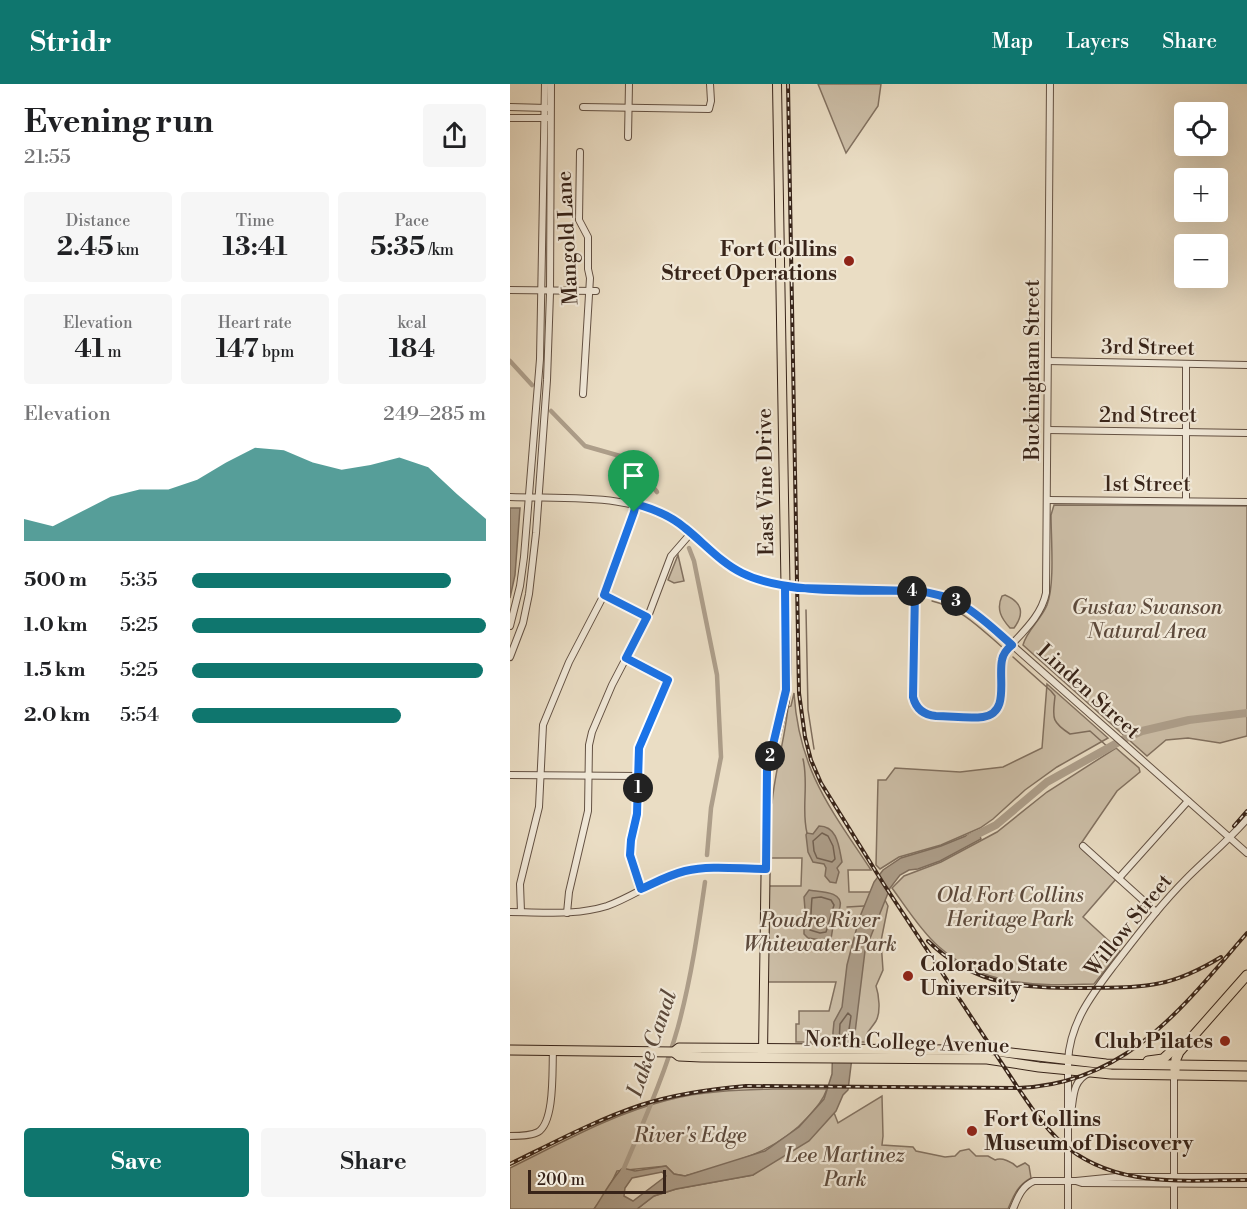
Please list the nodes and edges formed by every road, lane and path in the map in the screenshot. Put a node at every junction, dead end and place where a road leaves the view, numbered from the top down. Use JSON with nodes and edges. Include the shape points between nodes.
{"nodes":[{"id":1,"x":545,"y":84,"type":"edge"},
{"id":2,"x":552,"y":84,"type":"edge"},
{"id":3,"x":629,"y":84,"type":"edge"},
{"id":4,"x":710,"y":84,"type":"edge"},
{"id":5,"x":777,"y":84,"type":"edge"},
{"id":6,"x":1050,"y":84,"type":"edge"},
{"id":7,"x":583,"y":107,"type":"dead end"},
{"id":8,"x":628,"y":107,"type":"junction"},
{"id":9,"x":510,"y":108,"type":"edge"},
{"id":10,"x":548,"y":108,"type":"junction"},
{"id":11,"x":510,"y":118,"type":"edge"},
{"id":12,"x":548,"y":118,"type":"junction"},
{"id":13,"x":628,"y":137,"type":"dead end"},
{"id":14,"x":580,"y":152,"type":"dead end"},
{"id":15,"x":510,"y":290,"type":"edge"},
{"id":16,"x":542,"y":290,"type":"junction"},
{"id":17,"x":550,"y":290,"type":"junction"},
{"id":18,"x":593,"y":291,"type":"junction"},
{"id":19,"x":1048,"y":361,"type":"junction"},
{"id":20,"x":1186,"y":364,"type":"junction"},
{"id":21,"x":1247,"y":365,"type":"edge"},
{"id":22,"x":583,"y":394,"type":"dead end"},
{"id":23,"x":1048,"y":430,"type":"junction"},
{"id":24,"x":1187,"y":431,"type":"junction"},
{"id":25,"x":1247,"y":433,"type":"edge"},
{"id":26,"x":510,"y":497,"type":"edge"},
{"id":27,"x":529,"y":497,"type":"junction"},
{"id":28,"x":538,"y":498,"type":"junction"},
{"id":29,"x":1047,"y":500,"type":"junction"},
{"id":30,"x":1186,"y":501,"type":"junction"},
{"id":31,"x":1247,"y":502,"type":"edge"},
{"id":32,"x":636,"y":504,"type":"junction"},
{"id":33,"x":691,"y":533,"type":"junction"},
{"id":34,"x":785,"y":586,"type":"junction"},
{"id":35,"x":915,"y":591,"type":"junction"},
{"id":36,"x":604,"y":595,"type":"junction"},
{"id":37,"x":647,"y":617,"type":"junction"},
{"id":38,"x":510,"y":626,"type":"edge"},
{"id":39,"x":1012,"y":645,"type":"junction"},
{"id":40,"x":510,"y":657,"type":"edge"},
{"id":41,"x":626,"y":658,"type":"junction"},
{"id":42,"x":510,"y":775,"type":"edge"},
{"id":43,"x":540,"y":775,"type":"junction"},
{"id":44,"x":589,"y":776,"type":"junction"},
{"id":45,"x":639,"y":776,"type":"junction"},
{"id":46,"x":1188,"y":801,"type":"junction"},
{"id":47,"x":1247,"y":819,"type":"edge"},
{"id":48,"x":1230,"y":838,"type":"junction"},
{"id":49,"x":1083,"y":846,"type":"dead end"},
{"id":50,"x":1247,"y":853,"type":"edge"},
{"id":51,"x":766,"y":869,"type":"junction"},
{"id":52,"x":1119,"y":878,"type":"junction"},
{"id":53,"x":641,"y":889,"type":"junction"},
{"id":54,"x":510,"y":912,"type":"edge"},
{"id":55,"x":520,"y":912,"type":"junction"},
{"id":56,"x":1156,"y":912,"type":"junction"},
{"id":57,"x":567,"y":913,"type":"junction"},
{"id":58,"x":1247,"y":975,"type":"edge"},
{"id":59,"x":1193,"y":1035,"type":"junction"},
{"id":60,"x":510,"y":1050,"type":"edge"},
{"id":61,"x":553,"y":1051,"type":"junction"},
{"id":62,"x":763,"y":1053,"type":"junction"},
{"id":63,"x":1126,"y":1065,"type":"junction"},
{"id":64,"x":1067,"y":1066,"type":"junction"},
{"id":65,"x":1247,"y":1066,"type":"edge"},
{"id":66,"x":1175,"y":1071,"type":"junction"},
{"id":67,"x":1090,"y":1072,"type":"junction"},
{"id":68,"x":1247,"y":1076,"type":"edge"},
{"id":69,"x":1067,"y":1124,"type":"junction"},
{"id":70,"x":510,"y":1136,"type":"edge"},
{"id":71,"x":1174,"y":1177,"type":"junction"},
{"id":72,"x":1247,"y":1177,"type":"edge"},
{"id":73,"x":1067,"y":1181,"type":"junction"},
{"id":74,"x":1076,"y":1181,"type":"junction"},
{"id":75,"x":1174,"y":1184,"type":"junction"},
{"id":76,"x":1247,"y":1184,"type":"edge"},
{"id":77,"x":1013,"y":1209,"type":"edge"},
{"id":78,"x":1068,"y":1209,"type":"edge"},
{"id":79,"x":1174,"y":1209,"type":"edge"}],
"edges":[{"from":1,"to":10,"type":"street"},
{"from":2,"to":10,"type":"street"},
{"from":3,"to":8,"type":"street"},
{"from":4,"to":8,"type":"street","via":[[709,109]]},
{"from":5,"to":34,"type":"main road","name":"East Vine Drive"},
{"from":6,"to":19,"type":"street","name":"Buckingham Street"},
{"from":7,"to":8,"type":"street"},
{"from":8,"to":13,"type":"street"},
{"from":9,"to":10,"type":"street"},
{"from":10,"to":12,"type":"street"},
{"from":11,"to":12,"type":"street"},
{"from":12,"to":16,"type":"street"},
{"from":12,"to":17,"type":"street"},
{"from":14,"to":18,"type":"street","name":"Mangold Lane","via":[[579,220],[588,237]]},
{"from":15,"to":16,"type":"street"},
{"from":16,"to":17,"type":"street"},
{"from":16,"to":27,"type":"street"},
{"from":17,"to":18,"type":"street"},
{"from":17,"to":28,"type":"street"},
{"from":18,"to":22,"type":"street","name":"Mangold Lane"},
{"from":19,"to":20,"type":"street","name":"3rd Street"},
{"from":19,"to":23,"type":"street","name":"Buckingham Street"},
{"from":20,"to":21,"type":"street","name":"3rd Street"},
{"from":20,"to":24,"type":"street"},
{"from":23,"to":24,"type":"street","name":"2nd Street"},
{"from":23,"to":29,"type":"street","name":"Buckingham Street"},
{"from":24,"to":25,"type":"street","name":"2nd Street"},
{"from":24,"to":30,"type":"street"},
{"from":26,"to":27,"type":"street","name":"Linden Street"},
{"from":27,"to":28,"type":"street","name":"Linden Street"},
{"from":27,"to":38,"type":"street","via":[[524,557]]},
{"from":28,"to":32,"type":"street","name":"Linden Street"},
{"from":28,"to":40,"type":"street","via":[[529,594]]},
{"from":29,"to":30,"type":"street","name":"1st Street"},
{"from":29,"to":39,"type":"street","name":"Buckingham Street","via":[[1045,600]]},
{"from":30,"to":31,"type":"street","name":"1st Street"},
{"from":32,"to":33,"type":"street","name":"Linden Street","via":[[663,514]]},
{"from":32,"to":36,"type":"street"},
{"from":33,"to":34,"type":"street","name":"Linden Street","via":[[742,573]]},
{"from":33,"to":37,"type":"street","via":[[671,556]]},
{"from":34,"to":35,"type":"street","name":"Linden Street"},
{"from":34,"to":51,"type":"main road","name":"East Vine Drive","via":[[786,690],[767,770]]},
{"from":35,"to":39,"type":"street","name":"Linden Street","via":[[961,603]]},
{"from":35,"to":39,"type":"street","name":"Buckingham Street","via":[[913,697],[922,712],[932,716],[982,717],[995,712],[1001,702],[1002,658]]},
{"from":36,"to":37,"type":"street"},
{"from":36,"to":43,"type":"street","via":[[569,662],[543,725]]},
{"from":37,"to":41,"type":"street"},
{"from":39,"to":46,"type":"street","name":"Linden Street"},
{"from":41,"to":44,"type":"street","via":[[590,738]]},
{"from":41,"to":45,"type":"street","via":[[668,680],[640,742]]},
{"from":42,"to":43,"type":"street"},
{"from":43,"to":44,"type":"street"},
{"from":43,"to":55,"type":"street","via":[[539,807],[520,884]]},
{"from":44,"to":45,"type":"street"},
{"from":44,"to":57,"type":"street","via":[[588,811]]},
{"from":45,"to":53,"type":"street","via":[[630,855]]},
{"from":46,"to":48,"type":"street","name":"Linden Street"},
{"from":46,"to":52,"type":"street"},
{"from":47,"to":48,"type":"street","name":"Willow Street"},
{"from":48,"to":50,"type":"street","name":"Linden Street"},
{"from":48,"to":56,"type":"street","name":"Willow Street"},
{"from":49,"to":52,"type":"street"},
{"from":51,"to":53,"type":"street","via":[[687,871]]},
{"from":51,"to":62,"type":"main road","name":"East Vine Drive"},
{"from":52,"to":56,"type":"street"},
{"from":53,"to":57,"type":"street","via":[[607,905]]},
{"from":54,"to":55,"type":"street"},
{"from":55,"to":57,"type":"street"},
{"from":56,"to":64,"type":"street","name":"Willow Street","via":[[1083,1010],[1071,1037]]},
{"from":58,"to":59,"type":"highway","via":[[1242,986]]},
{"from":59,"to":63,"type":"highway","via":[[1163,1059]]},
{"from":59,"to":66,"type":"highway","via":[[1178,1054]]},
{"from":60,"to":61,"type":"highway","name":"North College Avenue"},
{"from":61,"to":62,"type":"highway","name":"North College Avenue","via":[[670,1052],[679,1056]]},
{"from":61,"to":70,"type":"street","via":[[550,1103],[543,1129],[536,1134]]},
{"from":62,"to":64,"type":"highway","name":"North College Avenue","via":[[987,1059]]},
{"from":63,"to":64,"type":"highway","name":"North College Avenue"},
{"from":63,"to":66,"type":"highway","name":"North College Avenue"},
{"from":64,"to":67,"type":"highway","name":"North College Avenue"},
{"from":64,"to":69,"type":"street","name":"Willow Street"},
{"from":65,"to":66,"type":"highway","name":"North College Avenue"},
{"from":66,"to":67,"type":"highway","name":"North College Avenue"},
{"from":66,"to":68,"type":"highway","name":"North College Avenue"},
{"from":66,"to":71,"type":"street"},
{"from":67,"to":69,"type":"street","via":[[1075,1085],[1073,1110]]},
{"from":69,"to":73,"type":"street"},
{"from":71,"to":72,"type":"street"},
{"from":71,"to":74,"type":"street"},
{"from":71,"to":75,"type":"street"},
{"from":73,"to":74,"type":"street"},
{"from":73,"to":77,"type":"street","via":[[1028,1184]]},
{"from":73,"to":78,"type":"street"},
{"from":74,"to":75,"type":"street"},
{"from":75,"to":76,"type":"street"},
{"from":75,"to":79,"type":"street"}]}
